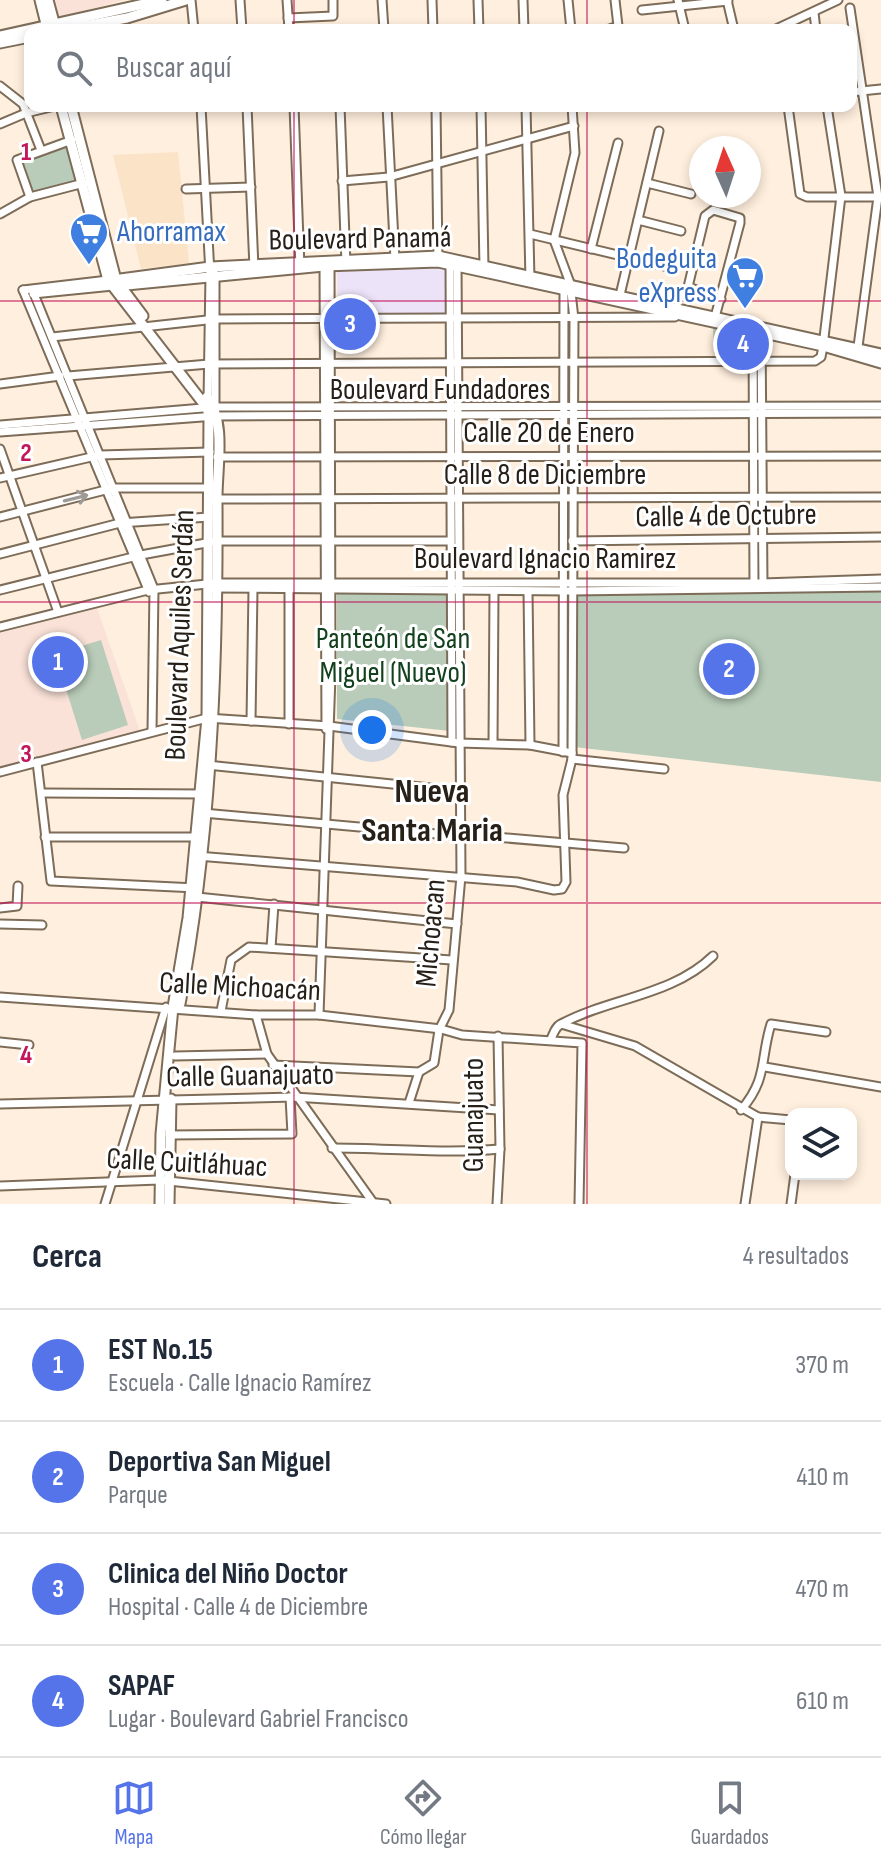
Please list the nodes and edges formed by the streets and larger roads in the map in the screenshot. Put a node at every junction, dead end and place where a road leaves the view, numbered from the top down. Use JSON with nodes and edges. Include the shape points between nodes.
{"nodes":[{"id":1,"x":40,"y":0,"type":"edge"},
{"id":2,"x":48,"y":0,"type":"edge"},
{"id":3,"x":162,"y":0,"type":"edge"},
{"id":4,"x":189,"y":0,"type":"edge"},
{"id":5,"x":240,"y":0,"type":"edge"},
{"id":6,"x":287,"y":0,"type":"edge"},
{"id":7,"x":333,"y":0,"type":"edge"},
{"id":8,"x":382,"y":0,"type":"edge"},
{"id":9,"x":432,"y":0,"type":"edge"},
{"id":10,"x":478,"y":0,"type":"edge"},
{"id":11,"x":523,"y":0,"type":"edge"},
{"id":12,"x":568,"y":0,"type":"edge"},
{"id":13,"x":615,"y":0,"type":"edge"},
{"id":14,"x":838,"y":0,"type":"edge"},
{"id":15,"x":728,"y":1,"type":"edge"},
{"id":16,"x":679,"y":4,"type":"edge"},
{"id":17,"x":850,"y":8,"type":"dead end"},
{"id":18,"x":642,"y":10,"type":"dead end"},
{"id":19,"x":814,"y":13,"type":"junction"},
{"id":20,"x":127,"y":18,"type":"junction"},
{"id":21,"x":288,"y":18,"type":"junction"},
{"id":22,"x":51,"y":24,"type":"edge"},
{"id":23,"x":52,"y":24,"type":"edge"},
{"id":24,"x":69,"y":24,"type":"edge"},
{"id":25,"x":83,"y":24,"type":"edge"},
{"id":26,"x":127,"y":24,"type":"edge"},
{"id":27,"x":193,"y":24,"type":"edge"},
{"id":28,"x":242,"y":24,"type":"edge"},
{"id":29,"x":288,"y":24,"type":"edge"},
{"id":30,"x":384,"y":24,"type":"edge"},
{"id":31,"x":433,"y":24,"type":"edge"},
{"id":32,"x":479,"y":24,"type":"edge"},
{"id":33,"x":524,"y":24,"type":"edge"},
{"id":34,"x":570,"y":24,"type":"edge"},
{"id":35,"x":618,"y":24,"type":"edge"},
{"id":36,"x":684,"y":24,"type":"edge"},
{"id":37,"x":733,"y":24,"type":"edge"},
{"id":38,"x":789,"y":24,"type":"edge"},
{"id":39,"x":815,"y":24,"type":"edge"},
{"id":40,"x":853,"y":24,"type":"edge"},
{"id":41,"x":24,"y":32,"type":"edge"},
{"id":42,"x":0,"y":36,"type":"edge"},
{"id":43,"x":24,"y":38,"type":"edge"},
{"id":44,"x":0,"y":43,"type":"edge"},
{"id":45,"x":857,"y":53,"type":"edge"},
{"id":46,"x":0,"y":86,"type":"edge"},
{"id":47,"x":881,"y":89,"type":"edge"},
{"id":48,"x":863,"y":91,"type":"junction"},
{"id":49,"x":857,"y":92,"type":"edge"},
{"id":50,"x":24,"y":107,"type":"edge"},
{"id":51,"x":31,"y":112,"type":"edge"},
{"id":52,"x":61,"y":112,"type":"edge"},
{"id":53,"x":72,"y":112,"type":"edge"},
{"id":54,"x":201,"y":112,"type":"edge"},
{"id":55,"x":247,"y":112,"type":"edge"},
{"id":56,"x":294,"y":112,"type":"edge"},
{"id":57,"x":340,"y":112,"type":"edge"},
{"id":58,"x":387,"y":112,"type":"edge"},
{"id":59,"x":436,"y":112,"type":"edge"},
{"id":60,"x":481,"y":112,"type":"edge"},
{"id":61,"x":526,"y":112,"type":"edge"},
{"id":62,"x":573,"y":112,"type":"edge"},
{"id":63,"x":789,"y":112,"type":"edge"},
{"id":64,"x":828,"y":112,"type":"edge"},
{"id":65,"x":26,"y":113,"type":"junction"},
{"id":66,"x":0,"y":124,"type":"edge"},
{"id":67,"x":574,"y":126,"type":"junction"},
{"id":68,"x":659,"y":131,"type":"dead end"},
{"id":69,"x":528,"y":138,"type":"junction"},
{"id":70,"x":74,"y":139,"type":"junction"},
{"id":71,"x":618,"y":143,"type":"dead end"},
{"id":72,"x":41,"y":150,"type":"junction"},
{"id":73,"x":483,"y":151,"type":"junction"},
{"id":74,"x":437,"y":164,"type":"junction"},
{"id":75,"x":389,"y":177,"type":"junction"},
{"id":76,"x":342,"y":181,"type":"junction"},
{"id":77,"x":86,"y":183,"type":"junction"},
{"id":78,"x":647,"y":183,"type":"junction"},
{"id":79,"x":251,"y":187,"type":"junction"},
{"id":80,"x":205,"y":188,"type":"junction"},
{"id":81,"x":186,"y":189,"type":"dead end"},
{"id":82,"x":689,"y":194,"type":"edge"},
{"id":83,"x":841,"y":196,"type":"junction"},
{"id":84,"x":30,"y":197,"type":"junction"},
{"id":85,"x":879,"y":197,"type":"edge"},
{"id":86,"x":0,"y":214,"type":"edge"},
{"id":87,"x":638,"y":220,"type":"junction"},
{"id":88,"x":681,"y":231,"type":"dead end"},
{"id":89,"x":530,"y":234,"type":"junction"},
{"id":90,"x":554,"y":240,"type":"junction"},
{"id":91,"x":591,"y":249,"type":"junction"},
{"id":92,"x":630,"y":258,"type":"junction"},
{"id":93,"x":394,"y":259,"type":"junction"},
{"id":94,"x":438,"y":259,"type":"junction"},
{"id":95,"x":346,"y":262,"type":"junction"},
{"id":96,"x":327,"y":263,"type":"junction"},
{"id":97,"x":454,"y":263,"type":"junction"},
{"id":98,"x":300,"y":264,"type":"junction"},
{"id":99,"x":254,"y":267,"type":"junction"},
{"id":100,"x":484,"y":268,"type":"junction"},
{"id":101,"x":672,"y":268,"type":"dead end"},
{"id":102,"x":213,"y":270,"type":"junction"},
{"id":103,"x":530,"y":278,"type":"junction"},
{"id":104,"x":114,"y":283,"type":"junction"},
{"id":105,"x":567,"y":284,"type":"junction"},
{"id":106,"x":23,"y":290,"type":"junction"},
{"id":107,"x":34,"y":294,"type":"junction"},
{"id":108,"x":620,"y":295,"type":"junction"},
{"id":109,"x":721,"y":299,"type":"junction"},
{"id":110,"x":675,"y":317,"type":"junction"},
{"id":111,"x":327,"y":318,"type":"junction"},
{"id":112,"x":455,"y":318,"type":"junction"},
{"id":113,"x":564,"y":319,"type":"junction"},
{"id":114,"x":574,"y":319,"type":"junction"},
{"id":115,"x":213,"y":320,"type":"junction"},
{"id":116,"x":714,"y":320,"type":"junction"},
{"id":117,"x":148,"y":327,"type":"junction"},
{"id":118,"x":756,"y":330,"type":"junction"},
{"id":119,"x":52,"y":337,"type":"junction"},
{"id":120,"x":824,"y":343,"type":"junction"},
{"id":121,"x":857,"y":352,"type":"junction"},
{"id":122,"x":881,"y":354,"type":"edge"},
{"id":123,"x":757,"y":362,"type":"junction"},
{"id":124,"x":455,"y":363,"type":"junction"},
{"id":125,"x":568,"y":363,"type":"junction"},
{"id":126,"x":881,"y":363,"type":"edge"},
{"id":127,"x":213,"y":364,"type":"junction"},
{"id":128,"x":328,"y":364,"type":"junction"},
{"id":129,"x":177,"y":366,"type":"junction"},
{"id":130,"x":64,"y":376,"type":"junction"},
{"id":131,"x":0,"y":384,"type":"edge"},
{"id":132,"x":881,"y":406,"type":"edge"},
{"id":133,"x":211,"y":409,"type":"junction"},
{"id":134,"x":566,"y":410,"type":"junction"},
{"id":135,"x":759,"y":410,"type":"junction"},
{"id":136,"x":329,"y":411,"type":"junction"},
{"id":137,"x":455,"y":411,"type":"junction"},
{"id":138,"x":881,"y":413,"type":"edge"},
{"id":139,"x":83,"y":420,"type":"junction"},
{"id":140,"x":0,"y":425,"type":"edge"},
{"id":141,"x":0,"y":432,"type":"edge"},
{"id":142,"x":0,"y":451,"type":"edge"},
{"id":143,"x":214,"y":454,"type":"junction"},
{"id":144,"x":97,"y":456,"type":"junction"},
{"id":145,"x":328,"y":456,"type":"junction"},
{"id":146,"x":454,"y":456,"type":"junction"},
{"id":147,"x":562,"y":456,"type":"junction"},
{"id":148,"x":757,"y":456,"type":"junction"},
{"id":149,"x":881,"y":456,"type":"edge"},
{"id":150,"x":572,"y":457,"type":"junction"},
{"id":151,"x":9,"y":476,"type":"junction"},
{"id":152,"x":0,"y":478,"type":"edge"},
{"id":153,"x":213,"y":488,"type":"junction"},
{"id":154,"x":110,"y":489,"type":"junction"},
{"id":155,"x":881,"y":497,"type":"edge"},
{"id":156,"x":758,"y":498,"type":"junction"},
{"id":157,"x":213,"y":499,"type":"junction"},
{"id":158,"x":328,"y":499,"type":"junction"},
{"id":159,"x":454,"y":499,"type":"junction"},
{"id":160,"x":562,"y":499,"type":"junction"},
{"id":161,"x":571,"y":499,"type":"junction"},
{"id":162,"x":21,"y":512,"type":"junction"},
{"id":163,"x":0,"y":517,"type":"edge"},
{"id":164,"x":209,"y":517,"type":"junction"},
{"id":165,"x":124,"y":523,"type":"junction"},
{"id":166,"x":881,"y":537,"type":"edge"},
{"id":167,"x":327,"y":540,"type":"junction"},
{"id":168,"x":759,"y":540,"type":"junction"},
{"id":169,"x":450,"y":541,"type":"junction"},
{"id":170,"x":572,"y":541,"type":"junction"},
{"id":171,"x":213,"y":542,"type":"junction"},
{"id":172,"x":33,"y":544,"type":"junction"},
{"id":173,"x":0,"y":554,"type":"edge"},
{"id":174,"x":137,"y":556,"type":"junction"},
{"id":175,"x":46,"y":578,"type":"junction"},
{"id":176,"x":881,"y":579,"type":"edge"},
{"id":177,"x":211,"y":586,"type":"junction"},
{"id":178,"x":454,"y":586,"type":"junction"},
{"id":179,"x":759,"y":586,"type":"junction"},
{"id":180,"x":328,"y":587,"type":"junction"},
{"id":181,"x":568,"y":587,"type":"junction"},
{"id":182,"x":881,"y":587,"type":"edge"},
{"id":183,"x":253,"y":589,"type":"junction"},
{"id":184,"x":0,"y":590,"type":"edge"},
{"id":185,"x":289,"y":590,"type":"junction"},
{"id":186,"x":494,"y":591,"type":"junction"},
{"id":187,"x":528,"y":591,"type":"junction"},
{"id":188,"x":152,"y":592,"type":"junction"},
{"id":189,"x":58,"y":612,"type":"junction"},
{"id":190,"x":0,"y":627,"type":"edge"},
{"id":191,"x":210,"y":718,"type":"junction"},
{"id":192,"x":251,"y":721,"type":"junction"},
{"id":193,"x":289,"y":724,"type":"junction"},
{"id":194,"x":327,"y":728,"type":"junction"},
{"id":195,"x":152,"y":731,"type":"junction"},
{"id":196,"x":456,"y":742,"type":"junction"},
{"id":197,"x":493,"y":743,"type":"junction"},
{"id":198,"x":530,"y":745,"type":"junction"},
{"id":199,"x":569,"y":755,"type":"junction"},
{"id":200,"x":37,"y":762,"type":"junction"},
{"id":201,"x":205,"y":765,"type":"junction"},
{"id":202,"x":664,"y":769,"type":"dead end"},
{"id":203,"x":0,"y":772,"type":"edge"},
{"id":204,"x":325,"y":778,"type":"junction"},
{"id":205,"x":460,"y":791,"type":"junction"},
{"id":206,"x":43,"y":793,"type":"junction"},
{"id":207,"x":202,"y":793,"type":"junction"},
{"id":208,"x":200,"y":813,"type":"junction"},
{"id":209,"x":325,"y":824,"type":"junction"},
{"id":210,"x":459,"y":836,"type":"junction"},
{"id":211,"x":45,"y":837,"type":"junction"},
{"id":212,"x":495,"y":837,"type":"dead end"},
{"id":213,"x":197,"y":838,"type":"junction"},
{"id":214,"x":565,"y":843,"type":"junction"},
{"id":215,"x":624,"y":848,"type":"dead end"},
{"id":216,"x":195,"y":856,"type":"junction"},
{"id":217,"x":326,"y":866,"type":"junction"},
{"id":218,"x":461,"y":876,"type":"junction"},
{"id":219,"x":18,"y":886,"type":"dead end"},
{"id":220,"x":194,"y":891,"type":"junction"},
{"id":221,"x":274,"y":904,"type":"junction"},
{"id":222,"x":0,"y":908,"type":"edge"},
{"id":223,"x":324,"y":909,"type":"junction"},
{"id":224,"x":0,"y":924,"type":"edge"},
{"id":225,"x":457,"y":924,"type":"junction"},
{"id":226,"x":42,"y":925,"type":"dead end"},
{"id":227,"x":271,"y":948,"type":"junction"},
{"id":228,"x":323,"y":949,"type":"junction"},
{"id":229,"x":713,"y":956,"type":"dead end"},
{"id":230,"x":452,"y":960,"type":"junction"},
{"id":231,"x":0,"y":997,"type":"edge"},
{"id":232,"x":173,"y":1007,"type":"junction"},
{"id":233,"x":221,"y":1011,"type":"junction"},
{"id":234,"x":256,"y":1015,"type":"junction"},
{"id":235,"x":319,"y":1015,"type":"junction"},
{"id":236,"x":561,"y":1024,"type":"junction"},
{"id":237,"x":441,"y":1029,"type":"junction"},
{"id":238,"x":826,"y":1032,"type":"dead end"},
{"id":239,"x":498,"y":1036,"type":"junction"},
{"id":240,"x":551,"y":1039,"type":"junction"},
{"id":241,"x":0,"y":1042,"type":"edge"},
{"id":242,"x":29,"y":1045,"type":"dead end"},
{"id":243,"x":267,"y":1054,"type":"junction"},
{"id":244,"x":175,"y":1056,"type":"junction"},
{"id":245,"x":273,"y":1065,"type":"junction"},
{"id":246,"x":765,"y":1067,"type":"junction"},
{"id":247,"x":419,"y":1072,"type":"junction"},
{"id":248,"x":881,"y":1087,"type":"edge"},
{"id":249,"x":292,"y":1097,"type":"junction"},
{"id":250,"x":168,"y":1100,"type":"junction"},
{"id":251,"x":136,"y":1102,"type":"junction"},
{"id":252,"x":409,"y":1103,"type":"junction"},
{"id":253,"x":0,"y":1104,"type":"edge"},
{"id":254,"x":499,"y":1110,"type":"junction"},
{"id":255,"x":741,"y":1110,"type":"junction"},
{"id":256,"x":758,"y":1117,"type":"junction"},
{"id":257,"x":785,"y":1119,"type":"edge"},
{"id":258,"x":169,"y":1135,"type":"junction"},
{"id":259,"x":332,"y":1148,"type":"junction"},
{"id":260,"x":500,"y":1149,"type":"junction"},
{"id":261,"x":794,"y":1180,"type":"edge"},
{"id":262,"x":114,"y":1181,"type":"junction"},
{"id":263,"x":164,"y":1181,"type":"junction"},
{"id":264,"x":0,"y":1186,"type":"edge"},
{"id":265,"x":373,"y":1203,"type":"edge"},
{"id":266,"x":105,"y":1204,"type":"edge"},
{"id":267,"x":160,"y":1204,"type":"edge"},
{"id":268,"x":169,"y":1204,"type":"edge"},
{"id":269,"x":386,"y":1204,"type":"edge"},
{"id":270,"x":497,"y":1204,"type":"edge"},
{"id":271,"x":579,"y":1204,"type":"edge"},
{"id":272,"x":745,"y":1204,"type":"edge"},
{"id":273,"x":791,"y":1204,"type":"edge"}],
"edges":[{"from":1,"to":22,"type":"street"},
{"from":2,"to":23,"type":"street"},
{"from":3,"to":24,"type":"street"},
{"from":4,"to":20,"type":"street"},
{"from":4,"to":27,"type":"street"},
{"from":5,"to":28,"type":"street"},
{"from":6,"to":21,"type":"street"},
{"from":7,"to":21,"type":"street","via":[[333,16]]},
{"from":8,"to":30,"type":"street"},
{"from":9,"to":31,"type":"street"},
{"from":10,"to":32,"type":"street"},
{"from":11,"to":33,"type":"street"},
{"from":12,"to":34,"type":"street"},
{"from":13,"to":35,"type":"street"},
{"from":14,"to":19,"type":"street"},
{"from":15,"to":16,"type":"street"},
{"from":15,"to":37,"type":"street"},
{"from":16,"to":18,"type":"street"},
{"from":16,"to":36,"type":"street"},
{"from":17,"to":40,"type":"street"},
{"from":19,"to":38,"type":"street"},
{"from":19,"to":39,"type":"street"},
{"from":20,"to":25,"type":"street"},
{"from":20,"to":26,"type":"street"},
{"from":21,"to":29,"type":"street"},
{"from":41,"to":42,"type":"street"},
{"from":43,"to":44,"type":"street"},
{"from":45,"to":48,"type":"street"},
{"from":46,"to":50,"type":"street"},
{"from":47,"to":48,"type":"street"},
{"from":48,"to":49,"type":"street"},
{"from":48,"to":85,"type":"street"},
{"from":51,"to":65,"type":"street"},
{"from":52,"to":70,"type":"street"},
{"from":53,"to":70,"type":"street"},
{"from":54,"to":80,"type":"street"},
{"from":55,"to":79,"type":"street"},
{"from":56,"to":98,"type":"street"},
{"from":57,"to":76,"type":"street"},
{"from":58,"to":75,"type":"street"},
{"from":59,"to":74,"type":"street"},
{"from":60,"to":73,"type":"street"},
{"from":61,"to":69,"type":"street"},
{"from":62,"to":67,"type":"street"},
{"from":63,"to":83,"type":"street","via":[[800,194]]},
{"from":64,"to":83,"type":"street"},
{"from":65,"to":66,"type":"street"},
{"from":65,"to":72,"type":"street"},
{"from":67,"to":69,"type":"street"},
{"from":67,"to":90,"type":"street","via":[[575,153]]},
{"from":68,"to":78,"type":"street"},
{"from":69,"to":73,"type":"street"},
{"from":69,"to":89,"type":"street"},
{"from":70,"to":72,"type":"street"},
{"from":70,"to":77,"type":"street"},
{"from":71,"to":91,"type":"street"},
{"from":72,"to":84,"type":"street","via":[[17,160]]},
{"from":73,"to":74,"type":"street"},
{"from":73,"to":100,"type":"street"},
{"from":74,"to":75,"type":"street"},
{"from":74,"to":94,"type":"street"},
{"from":75,"to":76,"type":"street"},
{"from":75,"to":93,"type":"street"},
{"from":76,"to":95,"type":"street"},
{"from":77,"to":84,"type":"street"},
{"from":77,"to":104,"type":"street"},
{"from":78,"to":82,"type":"street"},
{"from":78,"to":87,"type":"street"},
{"from":79,"to":80,"type":"street"},
{"from":79,"to":99,"type":"street"},
{"from":80,"to":81,"type":"street"},
{"from":80,"to":102,"type":"street"},
{"from":83,"to":85,"type":"street"},
{"from":83,"to":120,"type":"street"},
{"from":84,"to":86,"type":"street"},
{"from":85,"to":121,"type":"street"},
{"from":87,"to":88,"type":"street"},
{"from":87,"to":92,"type":"street"},
{"from":89,"to":90,"type":"street"},
{"from":89,"to":103,"type":"street"},
{"from":90,"to":91,"type":"street"},
{"from":90,"to":105,"type":"street"},
{"from":91,"to":92,"type":"street"},
{"from":92,"to":101,"type":"street"},
{"from":92,"to":108,"type":"street"},
{"from":93,"to":94,"type":"street","name":"Boulevard Panamá"},
{"from":93,"to":95,"type":"street","name":"Boulevard Panamá"},
{"from":94,"to":97,"type":"street","name":"Boulevard Panamá"},
{"from":95,"to":96,"type":"street","name":"Boulevard Panamá"},
{"from":96,"to":98,"type":"street","name":"Boulevard Panamá"},
{"from":96,"to":111,"type":"street"},
{"from":97,"to":100,"type":"street","name":"Boulevard Panamá"},
{"from":97,"to":112,"type":"street"},
{"from":98,"to":99,"type":"street","name":"Boulevard Panamá"},
{"from":99,"to":102,"type":"street","name":"Boulevard Panamá"},
{"from":100,"to":103,"type":"street","name":"Boulevard Panamá"},
{"from":102,"to":104,"type":"street","name":"Boulevard Panamá"},
{"from":102,"to":115,"type":"street"},
{"from":103,"to":105,"type":"street","name":"Boulevard Panamá"},
{"from":104,"to":106,"type":"street","name":"Boulevard Panamá"},
{"from":104,"to":107,"type":"street","name":"Boulevard Panamá"},
{"from":104,"to":117,"type":"street"},
{"from":105,"to":108,"type":"street","name":"Boulevard Panamá"},
{"from":105,"to":110,"type":"street","name":"Boulevard Panamá"},
{"from":105,"to":113,"type":"street"},
{"from":105,"to":114,"type":"street"},
{"from":106,"to":107,"type":"street"},
{"from":106,"to":130,"type":"street"},
{"from":107,"to":119,"type":"street"},
{"from":108,"to":116,"type":"street","name":"Boulevard Panamá"},
{"from":109,"to":109,"type":"street","via":[[740,218],[713,210],[705,216],[688,287]]},
{"from":109,"to":116,"type":"street"},
{"from":110,"to":114,"type":"street"},
{"from":110,"to":116,"type":"street","name":"Boulevard Panamá"},
{"from":111,"to":112,"type":"street"},
{"from":111,"to":115,"type":"street"},
{"from":111,"to":128,"type":"street"},
{"from":112,"to":113,"type":"street"},
{"from":112,"to":124,"type":"street"},
{"from":113,"to":114,"type":"street"},
{"from":113,"to":125,"type":"street"},
{"from":114,"to":125,"type":"street"},
{"from":115,"to":117,"type":"street"},
{"from":115,"to":127,"type":"street"},
{"from":116,"to":118,"type":"street","name":"Boulevard Panamá"},
{"from":117,"to":119,"type":"street"},
{"from":117,"to":129,"type":"street"},
{"from":118,"to":120,"type":"street","name":"Boulevard Panamá"},
{"from":118,"to":123,"type":"street"},
{"from":119,"to":130,"type":"street"},
{"from":120,"to":121,"type":"street","name":"Boulevard Panamá"},
{"from":120,"to":123,"type":"street","via":[[815,361]]},
{"from":121,"to":122,"type":"street","name":"Boulevard Panamá"},
{"from":121,"to":126,"type":"street","name":"Boulevard Panamá"},
{"from":123,"to":125,"type":"street"},
{"from":123,"to":135,"type":"street"},
{"from":124,"to":125,"type":"street"},
{"from":124,"to":128,"type":"street"},
{"from":124,"to":137,"type":"street"},
{"from":125,"to":134,"type":"street"},
{"from":127,"to":128,"type":"street"},
{"from":127,"to":129,"type":"street"},
{"from":127,"to":133,"type":"street"},
{"from":128,"to":136,"type":"street"},
{"from":129,"to":130,"type":"street"},
{"from":129,"to":133,"type":"street"},
{"from":130,"to":131,"type":"street"},
{"from":130,"to":139,"type":"street"},
{"from":132,"to":135,"type":"street"},
{"from":133,"to":136,"type":"street","name":"Boulevard Fundadores"},
{"from":133,"to":139,"type":"street","name":"Boulevard Fundadores"},
{"from":133,"to":143,"type":"street","name":"Boulevard Aquiles Serdán"},
{"from":134,"to":135,"type":"street","name":"Boulevard Fundadores"},
{"from":134,"to":137,"type":"street","name":"Boulevard Fundadores"},
{"from":134,"to":147,"type":"street"},
{"from":134,"to":150,"type":"street"},
{"from":135,"to":138,"type":"street"},
{"from":135,"to":148,"type":"street"},
{"from":136,"to":137,"type":"street","name":"Boulevard Fundadores"},
{"from":136,"to":145,"type":"street"},
{"from":137,"to":146,"type":"street"},
{"from":139,"to":140,"type":"street","name":"Boulevard Fundadores"},
{"from":139,"to":141,"type":"street","name":"Boulevard Fundadores"},
{"from":139,"to":144,"type":"street"},
{"from":142,"to":151,"type":"street"},
{"from":143,"to":144,"type":"street","name":"Calle 20 de Enero"},
{"from":143,"to":145,"type":"street","name":"Calle 20 de Enero"},
{"from":143,"to":153,"type":"street","name":"Boulevard Aquiles Serdán"},
{"from":144,"to":151,"type":"street","name":"Calle 20 de Enero"},
{"from":144,"to":154,"type":"street"},
{"from":145,"to":146,"type":"street","name":"Calle 20 de Enero"},
{"from":145,"to":158,"type":"street"},
{"from":146,"to":147,"type":"street","name":"Calle 20 de Enero"},
{"from":146,"to":159,"type":"street"},
{"from":147,"to":150,"type":"street","name":"Calle 20 de Enero"},
{"from":147,"to":160,"type":"street"},
{"from":148,"to":149,"type":"street","name":"Calle 20 de Enero"},
{"from":148,"to":150,"type":"street","name":"Calle 20 de Enero"},
{"from":148,"to":156,"type":"street"},
{"from":150,"to":161,"type":"street"},
{"from":151,"to":152,"type":"street","name":"Calle 20 de Enero"},
{"from":151,"to":162,"type":"street"},
{"from":153,"to":154,"type":"street"},
{"from":153,"to":157,"type":"street","name":"Boulevard Aquiles Serdán"},
{"from":162,"to":154,"type":"street","one_way":true},
{"from":154,"to":165,"type":"street"},
{"from":155,"to":156,"type":"street","name":"Calle 8 de Diciembre"},
{"from":156,"to":161,"type":"street","name":"Calle 8 de Diciembre"},
{"from":156,"to":168,"type":"street"},
{"from":157,"to":158,"type":"street","name":"Calle 8 de Diciembre"},
{"from":157,"to":164,"type":"street","name":"Boulevard Aquiles Serdán"},
{"from":157,"to":171,"type":"street","name":"Boulevard Aquiles Serdán"},
{"from":158,"to":159,"type":"street","name":"Calle 8 de Diciembre"},
{"from":158,"to":167,"type":"street"},
{"from":159,"to":160,"type":"street","name":"Calle 8 de Diciembre"},
{"from":159,"to":169,"type":"street"},
{"from":159,"to":178,"type":"street"},
{"from":160,"to":161,"type":"street","name":"Calle 8 de Diciembre"},
{"from":160,"to":181,"type":"street"},
{"from":161,"to":170,"type":"street"},
{"from":162,"to":163,"type":"street"},
{"from":162,"to":172,"type":"street"},
{"from":164,"to":165,"type":"street"},
{"from":164,"to":171,"type":"street","name":"Boulevard Aquiles Serdán"},
{"from":165,"to":172,"type":"street"},
{"from":165,"to":174,"type":"street"},
{"from":166,"to":168,"type":"street","name":"Calle 4 de Octubre"},
{"from":167,"to":169,"type":"street"},
{"from":167,"to":171,"type":"street"},
{"from":167,"to":180,"type":"street"},
{"from":168,"to":170,"type":"street","name":"Calle 4 de Octubre"},
{"from":168,"to":179,"type":"street"},
{"from":169,"to":178,"type":"street"},
{"from":170,"to":181,"type":"street"},
{"from":171,"to":174,"type":"street"},
{"from":171,"to":177,"type":"street","name":"Boulevard Aquiles Serdán"},
{"from":172,"to":173,"type":"street"},
{"from":172,"to":175,"type":"street"},
{"from":174,"to":175,"type":"street"},
{"from":174,"to":188,"type":"street"},
{"from":175,"to":184,"type":"street"},
{"from":175,"to":189,"type":"street"},
{"from":176,"to":179,"type":"street","name":"Boulevard Ignacio Ramirez"},
{"from":177,"to":180,"type":"street","name":"Boulevard Ignacio Ramirez"},
{"from":177,"to":183,"type":"street","name":"Boulevard Ignacio Ramirez"},
{"from":177,"to":188,"type":"street"},
{"from":177,"to":191,"type":"street","name":"Boulevard Aquiles Serdán"},
{"from":178,"to":180,"type":"street","name":"Boulevard Ignacio Ramirez"},
{"from":178,"to":181,"type":"street","name":"Boulevard Ignacio Ramirez"},
{"from":178,"to":186,"type":"street","name":"Boulevard Ignacio Ramirez"},
{"from":178,"to":196,"type":"street","name":"Michoacan"},
{"from":179,"to":181,"type":"street","name":"Boulevard Ignacio Ramirez"},
{"from":179,"to":182,"type":"street","name":"Boulevard Ignacio Ramirez"},
{"from":180,"to":185,"type":"street","name":"Boulevard Ignacio Ramirez"},
{"from":180,"to":194,"type":"street"},
{"from":181,"to":187,"type":"street","name":"Boulevard Ignacio Ramirez"},
{"from":181,"to":199,"type":"street"},
{"from":183,"to":185,"type":"street","name":"Boulevard Ignacio Ramirez"},
{"from":183,"to":192,"type":"street"},
{"from":185,"to":193,"type":"street"},
{"from":186,"to":187,"type":"street","name":"Boulevard Ignacio Ramirez"},
{"from":186,"to":197,"type":"street"},
{"from":187,"to":198,"type":"street"},
{"from":188,"to":189,"type":"street"},
{"from":188,"to":195,"type":"street"},
{"from":189,"to":190,"type":"street"},
{"from":191,"to":192,"type":"street"},
{"from":191,"to":195,"type":"street"},
{"from":191,"to":201,"type":"street","name":"Boulevard Aquiles Serdán"},
{"from":192,"to":193,"type":"street"},
{"from":193,"to":194,"type":"street"},
{"from":194,"to":196,"type":"street"},
{"from":194,"to":204,"type":"street"},
{"from":195,"to":200,"type":"street"},
{"from":196,"to":197,"type":"street"},
{"from":196,"to":205,"type":"street","name":"Michoacan"},
{"from":197,"to":198,"type":"street"},
{"from":198,"to":199,"type":"street"},
{"from":199,"to":202,"type":"street"},
{"from":199,"to":214,"type":"street","via":[[563,795]]},
{"from":200,"to":203,"type":"street"},
{"from":200,"to":206,"type":"street"},
{"from":201,"to":204,"type":"street"},
{"from":201,"to":207,"type":"street","name":"Boulevard Aquiles Serdán"},
{"from":204,"to":205,"type":"street"},
{"from":204,"to":209,"type":"street"},
{"from":205,"to":210,"type":"street","name":"Michoacan"},
{"from":206,"to":207,"type":"street"},
{"from":206,"to":211,"type":"street"},
{"from":207,"to":208,"type":"street","name":"Boulevard Aquiles Serdán"},
{"from":208,"to":209,"type":"street"},
{"from":208,"to":213,"type":"street","name":"Boulevard Aquiles Serdán"},
{"from":209,"to":210,"type":"street"},
{"from":209,"to":217,"type":"street"},
{"from":210,"to":218,"type":"street","name":"Michoacan"},
{"from":211,"to":213,"type":"street"},
{"from":211,"to":220,"type":"street","via":[[51,881],[57,884]]},
{"from":212,"to":214,"type":"street"},
{"from":213,"to":216,"type":"street","name":"Boulevard Aquiles Serdán"},
{"from":214,"to":215,"type":"street"},
{"from":214,"to":218,"type":"street","via":[[562,889]]},
{"from":216,"to":217,"type":"street"},
{"from":216,"to":220,"type":"street","name":"Boulevard Aquiles Serdán"},
{"from":217,"to":218,"type":"street"},
{"from":217,"to":223,"type":"street"},
{"from":218,"to":225,"type":"street","name":"Michoacan"},
{"from":219,"to":222,"type":"street","via":[[17,906]]},
{"from":220,"to":221,"type":"street"},
{"from":220,"to":232,"type":"street","name":"Boulevard Aquiles Serdán"},
{"from":221,"to":223,"type":"street"},
{"from":221,"to":227,"type":"street"},
{"from":223,"to":225,"type":"street"},
{"from":223,"to":228,"type":"street"},
{"from":224,"to":226,"type":"street"},
{"from":225,"to":230,"type":"street","name":"Michoacan"},
{"from":227,"to":228,"type":"street"},
{"from":227,"to":233,"type":"street","via":[[238,951],[231,960]]},
{"from":228,"to":230,"type":"street"},
{"from":228,"to":235,"type":"street"},
{"from":229,"to":236,"type":"street","via":[[645,995]]},
{"from":230,"to":237,"type":"street","name":"Michoacan","via":[[449,1010]]},
{"from":231,"to":232,"type":"street","name":"Calle Michoacán"},
{"from":232,"to":233,"type":"street","name":"Calle Michoacán"},
{"from":232,"to":244,"type":"street","name":"Boulevard Aquiles Serdán"},
{"from":232,"to":250,"type":"street","name":"Boulevard Aquiles Serdán"},
{"from":232,"to":251,"type":"street"},
{"from":233,"to":234,"type":"street","name":"Calle Michoacán"},
{"from":234,"to":235,"type":"street","name":"Calle Michoacán"},
{"from":234,"to":243,"type":"street"},
{"from":235,"to":237,"type":"street","name":"Calle Michoacán"},
{"from":236,"to":240,"type":"street"},
{"from":236,"to":255,"type":"street","via":[[635,1046]]},
{"from":237,"to":239,"type":"street","name":"Guanajuato"},
{"from":237,"to":247,"type":"street","via":[[434,1063]]},
{"from":238,"to":246,"type":"street","via":[[771,1024]]},
{"from":239,"to":240,"type":"street"},
{"from":239,"to":254,"type":"street","name":"Guanajuato"},
{"from":240,"to":271,"type":"street","via":[[582,1043]]},
{"from":241,"to":242,"type":"street"},
{"from":243,"to":244,"type":"street"},
{"from":243,"to":245,"type":"street"},
{"from":244,"to":250,"type":"street","name":"Boulevard Aquiles Serdán"},
{"from":245,"to":247,"type":"street"},
{"from":245,"to":249,"type":"street"},
{"from":246,"to":248,"type":"street"},
{"from":246,"to":255,"type":"street"},
{"from":247,"to":252,"type":"street"},
{"from":249,"to":250,"type":"street","name":"Calle Guanajuato"},
{"from":249,"to":252,"type":"street","name":"Calle Guanajuato"},
{"from":249,"to":258,"type":"street","via":[[292,1134]]},
{"from":249,"to":259,"type":"street"},
{"from":250,"to":251,"type":"street","name":"Calle Guanajuato"},
{"from":250,"to":258,"type":"street","name":"Boulevard Aquiles Serdán"},
{"from":250,"to":263,"type":"street","name":"Boulevard Aquiles Serdán"},
{"from":251,"to":253,"type":"street","name":"Calle Guanajuato"},
{"from":251,"to":262,"type":"street"},
{"from":252,"to":254,"type":"street","name":"Calle Guanajuato"},
{"from":254,"to":260,"type":"street","name":"Guanajuato"},
{"from":255,"to":256,"type":"street"},
{"from":256,"to":257,"type":"street"},
{"from":256,"to":272,"type":"street"},
{"from":258,"to":263,"type":"street","name":"Boulevard Aquiles Serdán"},
{"from":259,"to":260,"type":"street","via":[[451,1153]]},
{"from":259,"to":265,"type":"street"},
{"from":260,"to":270,"type":"street","name":"Guanajuato"},
{"from":261,"to":273,"type":"street"},
{"from":262,"to":263,"type":"street","name":"Calle Cuitláhuac"},
{"from":262,"to":264,"type":"street","name":"Calle Cuitláhuac"},
{"from":262,"to":266,"type":"street"},
{"from":263,"to":265,"type":"street","name":"Calle Cuitláhuac"},
{"from":263,"to":267,"type":"street","name":"Boulevard Aquiles Serdán"},
{"from":263,"to":268,"type":"street","name":"Boulevard Aquiles Serdán"},
{"from":265,"to":269,"type":"street"}]}
